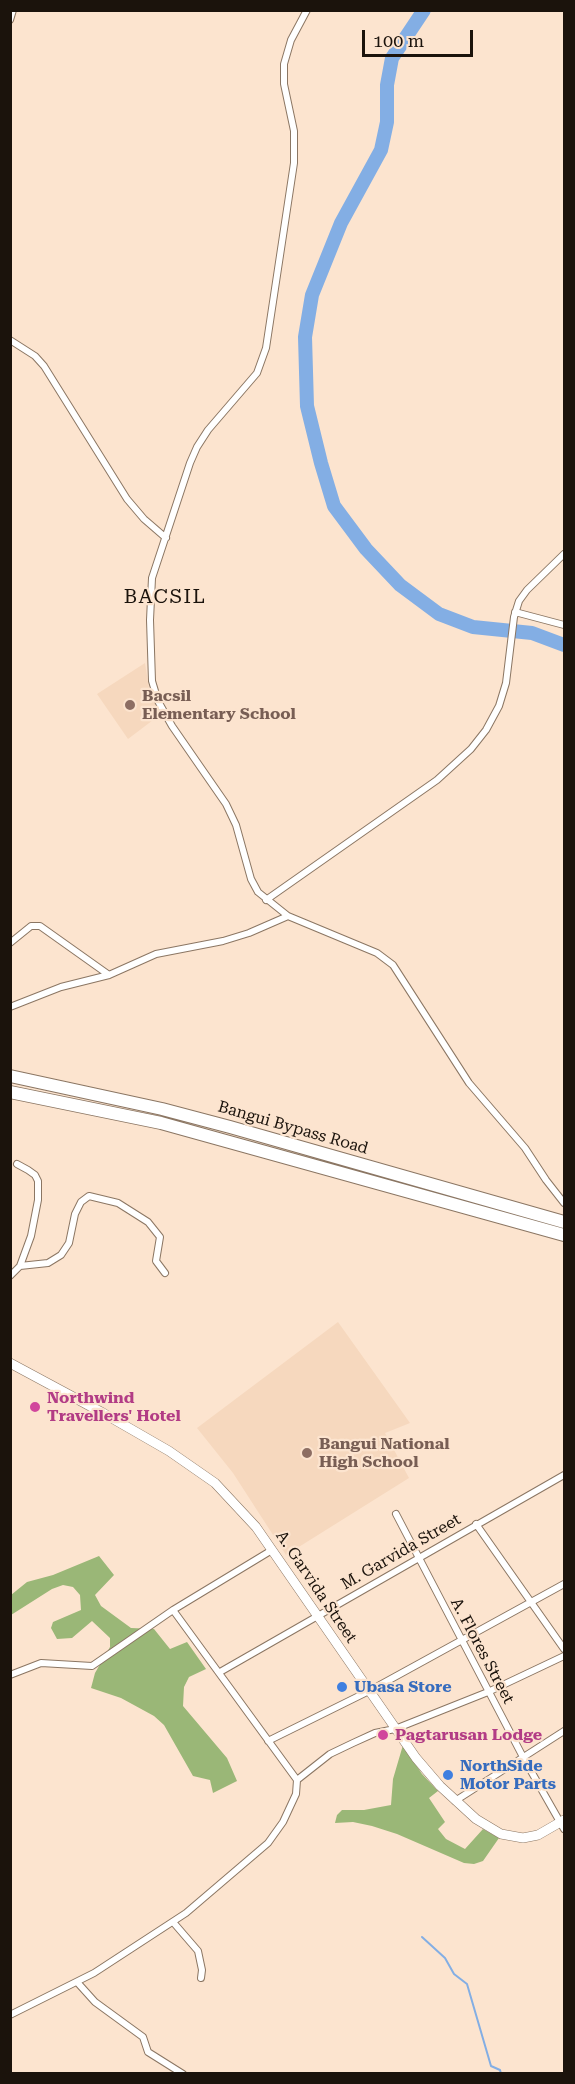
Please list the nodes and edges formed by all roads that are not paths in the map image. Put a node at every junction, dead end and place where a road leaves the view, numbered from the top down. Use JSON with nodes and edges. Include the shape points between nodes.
{"nodes":[{"id":1,"x":13,"y":10,"type":"edge"},
{"id":2,"x":307,"y":10,"type":"edge"},
{"id":3,"x":10,"y":20,"type":"edge"},
{"id":4,"x":10,"y":340,"type":"edge"},
{"id":5,"x":166,"y":538,"type":"junction"},
{"id":6,"x":564,"y":554,"type":"edge"},
{"id":7,"x":515,"y":615,"type":"junction"},
{"id":8,"x":564,"y":625,"type":"edge"},
{"id":9,"x":266,"y":900,"type":"junction"},
{"id":10,"x":288,"y":916,"type":"junction"},
{"id":11,"x":10,"y":943,"type":"edge"},
{"id":12,"x":109,"y":975,"type":"junction"},
{"id":13,"x":10,"y":1007,"type":"edge"},
{"id":14,"x":10,"y":1076,"type":"edge"},
{"id":15,"x":10,"y":1092,"type":"edge"},
{"id":16,"x":17,"y":1164,"type":"dead end"},
{"id":17,"x":564,"y":1203,"type":"edge"},
{"id":18,"x":564,"y":1222,"type":"edge"},
{"id":19,"x":564,"y":1235,"type":"edge"},
{"id":20,"x":20,"y":1266,"type":"junction"},
{"id":21,"x":165,"y":1273,"type":"dead end"},
{"id":22,"x":10,"y":1276,"type":"edge"},
{"id":23,"x":10,"y":1363,"type":"edge"},
{"id":24,"x":564,"y":1475,"type":"edge"},
{"id":25,"x":396,"y":1514,"type":"dead end"},
{"id":26,"x":476,"y":1524,"type":"junction"},
{"id":27,"x":272,"y":1550,"type":"junction"},
{"id":28,"x":417,"y":1558,"type":"junction"},
{"id":29,"x":564,"y":1584,"type":"edge"},
{"id":30,"x":532,"y":1603,"type":"junction"},
{"id":31,"x":173,"y":1610,"type":"junction"},
{"id":32,"x":317,"y":1616,"type":"junction"},
{"id":33,"x":461,"y":1640,"type":"junction"},
{"id":34,"x":564,"y":1649,"type":"edge"},
{"id":35,"x":564,"y":1656,"type":"edge"},
{"id":36,"x":220,"y":1672,"type":"junction"},
{"id":37,"x":10,"y":1675,"type":"edge"},
{"id":38,"x":369,"y":1690,"type":"junction"},
{"id":39,"x":488,"y":1692,"type":"junction"},
{"id":40,"x":395,"y":1729,"type":"junction"},
{"id":41,"x":564,"y":1731,"type":"edge"},
{"id":42,"x":268,"y":1741,"type":"junction"},
{"id":43,"x":523,"y":1757,"type":"junction"},
{"id":44,"x":297,"y":1780,"type":"junction"},
{"id":45,"x":455,"y":1801,"type":"junction"},
{"id":46,"x":563,"y":1824,"type":"edge"},
{"id":47,"x":173,"y":1922,"type":"junction"},
{"id":48,"x":201,"y":1978,"type":"dead end"},
{"id":49,"x":77,"y":1982,"type":"junction"},
{"id":50,"x":10,"y":2015,"type":"edge"},
{"id":51,"x":183,"y":2073,"type":"edge"}],
"edges":[{"from":1,"to":3,"type":"street"},
{"from":2,"to":5,"type":"street","via":[[284,64],[294,131],[294,163],[266,348],[257,373],[197,447]]},
{"from":4,"to":5,"type":"street","via":[[44,366],[127,500]]},
{"from":5,"to":9,"type":"street","via":[[151,588],[153,689],[172,726],[226,804],[251,879]]},
{"from":6,"to":7,"type":"street","via":[[527,590]]},
{"from":7,"to":8,"type":"street"},
{"from":7,"to":9,"type":"street","via":[[506,683],[486,730],[471,749],[437,780]]},
{"from":9,"to":10,"type":"street"},
{"from":10,"to":12,"type":"street","via":[[223,941],[156,954]]},
{"from":10,"to":17,"type":"street","via":[[377,953],[393,965],[469,1083],[525,1148]]},
{"from":11,"to":12,"type":"street","via":[[31,926],[40,926]]},
{"from":12,"to":13,"type":"street","via":[[61,987]]},
{"from":14,"to":18,"type":"highway","name":"Bangui Bypass Road","via":[[162,1109]]},
{"from":15,"to":19,"type":"highway","name":"Bangui Bypass Road","via":[[161,1123]]},
{"from":16,"to":20,"type":"street","via":[[35,1175],[38,1182],[38,1200]]},
{"from":20,"to":21,"type":"street","via":[[48,1263],[61,1255],[69,1243],[75,1214],[89,1196],[118,1203],[148,1222],[159,1237],[156,1261]]},
{"from":20,"to":22,"type":"street"},
{"from":23,"to":27,"type":"main road","name":"A. Garvida Street","via":[[194,1466],[244,1512]]},
{"from":24,"to":26,"type":"street","name":"M. Garvida Street"},
{"from":25,"to":28,"type":"street","name":"A. Flores Street"},
{"from":26,"to":28,"type":"street","name":"M. Garvida Street"},
{"from":26,"to":30,"type":"street"},
{"from":27,"to":31,"type":"street"},
{"from":27,"to":32,"type":"main road","name":"A. Garvida Street"},
{"from":28,"to":32,"type":"street","name":"M. Garvida Street"},
{"from":28,"to":33,"type":"street","name":"A. Flores Street"},
{"from":29,"to":30,"type":"street"},
{"from":30,"to":33,"type":"street"},
{"from":30,"to":34,"type":"street"},
{"from":31,"to":36,"type":"street"},
{"from":31,"to":37,"type":"street","via":[[92,1666],[41,1663]]},
{"from":32,"to":36,"type":"street","name":"M. Garvida Street"},
{"from":32,"to":38,"type":"main road","name":"A. Garvida Street"},
{"from":33,"to":38,"type":"street"},
{"from":33,"to":39,"type":"street","name":"A. Flores Street"},
{"from":35,"to":39,"type":"street"},
{"from":36,"to":42,"type":"street"},
{"from":38,"to":40,"type":"main road","name":"A. Garvida Street"},
{"from":38,"to":42,"type":"street"},
{"from":39,"to":40,"type":"street"},
{"from":39,"to":43,"type":"street","name":"A. Flores Street"},
{"from":40,"to":44,"type":"street","via":[[375,1733],[330,1754]]},
{"from":40,"to":45,"type":"main road","name":"A. Garvida Street"},
{"from":41,"to":43,"type":"street"},
{"from":42,"to":44,"type":"street"},
{"from":43,"to":45,"type":"street"},
{"from":43,"to":46,"type":"street","name":"A. Flores Street"},
{"from":44,"to":47,"type":"street","via":[[296,1794],[268,1843]]},
{"from":45,"to":46,"type":"main road","name":"A. Garvida Street","via":[[484,1825],[508,1837],[531,1838]]},
{"from":47,"to":48,"type":"street","via":[[198,1951]]},
{"from":47,"to":49,"type":"street"},
{"from":49,"to":50,"type":"street"},
{"from":49,"to":51,"type":"street","via":[[95,2002],[144,2037],[148,2052]]}]}
